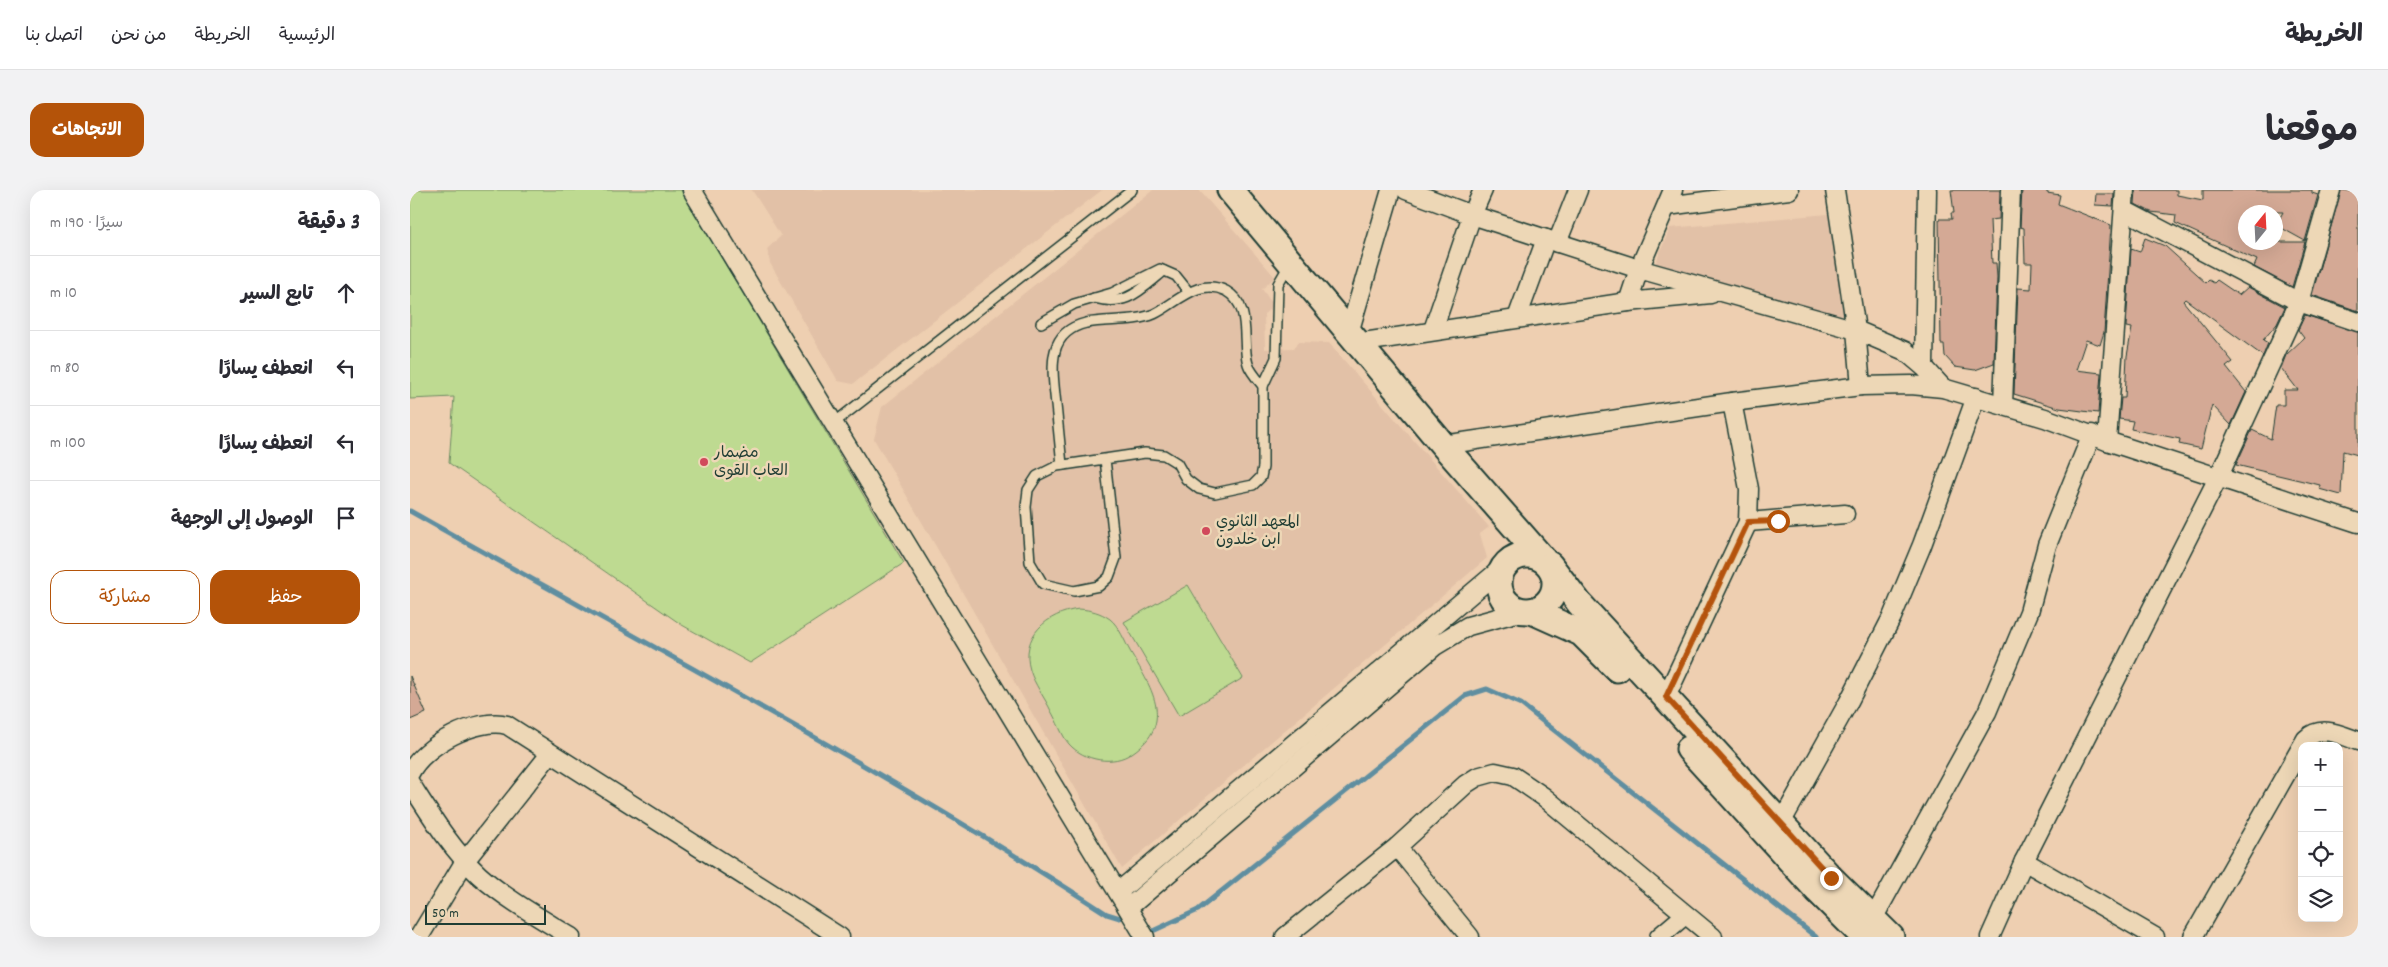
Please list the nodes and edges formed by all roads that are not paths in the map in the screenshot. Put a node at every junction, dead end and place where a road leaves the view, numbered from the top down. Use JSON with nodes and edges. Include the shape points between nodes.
{"nodes":[{"id":1,"x":692,"y":190,"type":"edge"},
{"id":2,"x":1132,"y":190,"type":"edge"},
{"id":3,"x":1230,"y":190,"type":"edge"},
{"id":4,"x":1391,"y":190,"type":"edge"},
{"id":5,"x":1406,"y":190,"type":"edge"},
{"id":6,"x":1483,"y":190,"type":"edge"},
{"id":7,"x":1578,"y":190,"type":"edge"},
{"id":8,"x":1789,"y":190,"type":"edge"},
{"id":9,"x":1835,"y":190,"type":"edge"},
{"id":10,"x":1927,"y":190,"type":"edge"},
{"id":11,"x":2011,"y":190,"type":"edge"},
{"id":12,"x":2125,"y":190,"type":"edge"},
{"id":13,"x":2331,"y":190,"type":"edge"},
{"id":14,"x":1670,"y":198,"type":"edge"},
{"id":15,"x":2124,"y":210,"type":"junction"},
{"id":16,"x":1472,"y":215,"type":"junction"},
{"id":17,"x":1551,"y":241,"type":"junction"},
{"id":18,"x":1290,"y":263,"type":"junction"},
{"id":19,"x":1639,"y":269,"type":"junction"},
{"id":20,"x":1164,"y":271,"type":"junction"},
{"id":21,"x":1188,"y":292,"type":"junction"},
{"id":22,"x":1722,"y":293,"type":"junction"},
{"id":23,"x":1094,"y":298,"type":"junction"},
{"id":24,"x":1628,"y":302,"type":"junction"},
{"id":25,"x":2299,"y":302,"type":"junction"},
{"id":26,"x":1517,"y":318,"type":"junction"},
{"id":27,"x":2358,"y":322,"type":"edge"},
{"id":28,"x":1041,"y":323,"type":"dead end"},
{"id":29,"x":1433,"y":330,"type":"junction"},
{"id":30,"x":1856,"y":330,"type":"junction"},
{"id":31,"x":1353,"y":338,"type":"junction"},
{"id":32,"x":1924,"y":367,"type":"junction"},
{"id":33,"x":1263,"y":386,"type":"junction"},
{"id":34,"x":1861,"y":386,"type":"junction"},
{"id":35,"x":1943,"y":388,"type":"junction"},
{"id":36,"x":1976,"y":398,"type":"junction"},
{"id":37,"x":1732,"y":402,"type":"junction"},
{"id":38,"x":2003,"y":405,"type":"junction"},
{"id":39,"x":834,"y":423,"type":"junction"},
{"id":40,"x":2099,"y":437,"type":"junction"},
{"id":41,"x":1444,"y":445,"type":"junction"},
{"id":42,"x":1105,"y":459,"type":"junction"},
{"id":43,"x":1062,"y":465,"type":"junction"},
{"id":44,"x":2219,"y":476,"type":"junction"},
{"id":45,"x":1491,"y":501,"type":"junction"},
{"id":46,"x":1845,"y":514,"type":"dead end"},
{"id":47,"x":1748,"y":522,"type":"junction"},
{"id":48,"x":2358,"y":523,"type":"edge"},
{"id":49,"x":1546,"y":562,"type":"junction"},
{"id":50,"x":1504,"y":566,"type":"junction"},
{"id":51,"x":1527,"y":610,"type":"junction"},
{"id":52,"x":1666,"y":697,"type":"junction"},
{"id":53,"x":2358,"y":742,"type":"edge"},
{"id":54,"x":550,"y":754,"type":"junction"},
{"id":55,"x":410,"y":773,"type":"edge"},
{"id":56,"x":410,"y":783,"type":"edge"},
{"id":57,"x":1776,"y":831,"type":"junction"},
{"id":58,"x":1397,"y":847,"type":"junction"},
{"id":59,"x":465,"y":861,"type":"junction"},
{"id":60,"x":2024,"y":861,"type":"junction"},
{"id":61,"x":1118,"y":892,"type":"junction"},
{"id":62,"x":1128,"y":908,"type":"junction"},
{"id":63,"x":1685,"y":915,"type":"junction"},
{"id":64,"x":1873,"y":933,"type":"edge"},
{"id":65,"x":1138,"y":934,"type":"edge"},
{"id":66,"x":419,"y":937,"type":"edge"},
{"id":67,"x":571,"y":937,"type":"edge"},
{"id":68,"x":840,"y":937,"type":"edge"},
{"id":69,"x":1284,"y":937,"type":"edge"},
{"id":70,"x":1470,"y":937,"type":"edge"},
{"id":71,"x":1658,"y":937,"type":"edge"},
{"id":72,"x":1713,"y":937,"type":"edge"},
{"id":73,"x":1990,"y":937,"type":"edge"},
{"id":74,"x":2155,"y":937,"type":"edge"},
{"id":75,"x":2193,"y":937,"type":"edge"}],
"edges":[{"from":1,"to":39,"type":"street"},
{"from":2,"to":39,"type":"lane"},
{"from":3,"to":18,"type":"street"},
{"from":4,"to":31,"type":"street"},
{"from":5,"to":16,"type":"street"},
{"from":6,"to":16,"type":"street"},
{"from":7,"to":17,"type":"street"},
{"from":8,"to":14,"type":"street"},
{"from":9,"to":30,"type":"street"},
{"from":10,"to":32,"type":"street"},
{"from":11,"to":38,"type":"street"},
{"from":12,"to":15,"type":"street"},
{"from":13,"to":25,"type":"street"},
{"from":14,"to":19,"type":"street"},
{"from":15,"to":25,"type":"street"},
{"from":15,"to":40,"type":"street"},
{"from":16,"to":17,"type":"street"},
{"from":16,"to":29,"type":"street"},
{"from":17,"to":19,"type":"street"},
{"from":17,"to":26,"type":"street"},
{"from":18,"to":31,"type":"street"},
{"from":18,"to":33,"type":"lane","via":[[1278,284],[1276,358]]},
{"from":19,"to":22,"type":"street"},
{"from":19,"to":24,"type":"street"},
{"from":20,"to":21,"type":"lane","via":[[1176,276]]},
{"from":20,"to":23,"type":"lane","via":[[1160,269],[1149,273],[1112,293]]},
{"from":20,"to":23,"type":"lane","via":[[1128,299],[1108,301]]},
{"from":21,"to":33,"type":"lane","via":[[1202,287],[1216,288],[1227,292],[1239,305],[1246,327],[1248,365]]},
{"from":21,"to":43,"type":"lane","via":[[1150,315],[1074,327],[1058,343],[1052,362]]},
{"from":22,"to":24,"type":"street"},
{"from":22,"to":30,"type":"street"},
{"from":23,"to":28,"type":"lane","via":[[1074,304]]},
{"from":24,"to":26,"type":"street"},
{"from":25,"to":27,"type":"street"},
{"from":25,"to":44,"type":"street"},
{"from":26,"to":29,"type":"street"},
{"from":29,"to":31,"type":"street"},
{"from":30,"to":32,"type":"street","via":[[1905,351]]},
{"from":30,"to":34,"type":"street"},
{"from":31,"to":41,"type":"street"},
{"from":32,"to":35,"type":"street"},
{"from":33,"to":42,"type":"lane","via":[[1263,467],[1261,478],[1253,485],[1215,493],[1199,489],[1186,479],[1177,463],[1164,455],[1145,453]]},
{"from":34,"to":35,"type":"street","via":[[1911,384]]},
{"from":34,"to":37,"type":"street"},
{"from":35,"to":36,"type":"street"},
{"from":36,"to":38,"type":"street"},
{"from":36,"to":57,"type":"street","via":[[1920,552],[1892,617]]},
{"from":37,"to":41,"type":"street"},
{"from":37,"to":47,"type":"street","via":[[1749,490]]},
{"from":38,"to":40,"type":"street"},
{"from":39,"to":61,"type":"street"},
{"from":40,"to":44,"type":"street"},
{"from":40,"to":64,"type":"street","via":[[2047,545],[2029,612],[1987,712]]},
{"from":41,"to":45,"type":"street"},
{"from":42,"to":43,"type":"lane"},
{"from":42,"to":43,"type":"lane","via":[[1116,558],[1110,577],[1099,586],[1074,591],[1043,584],[1030,562],[1028,490],[1037,476]]},
{"from":44,"to":48,"type":"street"},
{"from":44,"to":60,"type":"street"},
{"from":45,"to":49,"type":"street"},
{"from":45,"to":50,"type":"street","via":[[1508,545]]},
{"from":46,"to":47,"type":"street"},
{"from":47,"to":52,"type":"street"},
{"from":49,"to":50,"type":"street","via":[[1527,554],[1519,555]]},
{"from":49,"to":51,"type":"street","via":[[1554,574],[1554,593],[1541,607]]},
{"from":49,"to":52,"type":"street","via":[[1579,603]]},
{"from":50,"to":51,"type":"street","via":[[1499,585],[1501,594],[1506,602]]},
{"from":50,"to":61,"type":"street"},
{"from":51,"to":57,"type":"street","via":[[1581,633]]},
{"from":51,"to":62,"type":"street","via":[[1468,626],[1435,646]]},
{"from":52,"to":57,"type":"street"},
{"from":53,"to":75,"type":"street","via":[[2325,731],[2315,732],[2306,739]]},
{"from":54,"to":55,"type":"street","via":[[507,725],[491,723],[437,744]]},
{"from":54,"to":59,"type":"street"},
{"from":54,"to":68,"type":"street"},
{"from":56,"to":59,"type":"street"},
{"from":57,"to":64,"type":"street"},
{"from":58,"to":63,"type":"street","via":[[1466,784],[1488,772],[1502,773],[1544,797]]},
{"from":58,"to":69,"type":"street"},
{"from":58,"to":70,"type":"street"},
{"from":59,"to":66,"type":"street"},
{"from":59,"to":67,"type":"street","via":[[507,896]]},
{"from":60,"to":73,"type":"street"},
{"from":60,"to":74,"type":"street"},
{"from":61,"to":62,"type":"street"},
{"from":62,"to":65,"type":"street"},
{"from":63,"to":71,"type":"street"},
{"from":63,"to":72,"type":"street"}]}
